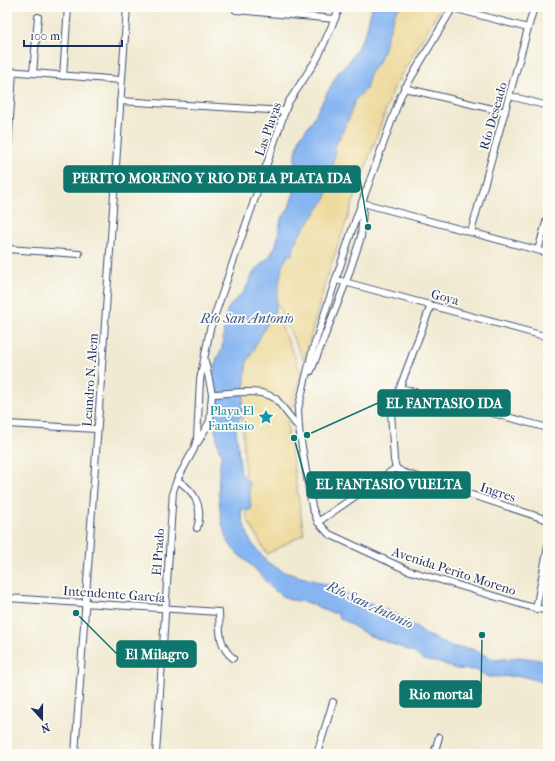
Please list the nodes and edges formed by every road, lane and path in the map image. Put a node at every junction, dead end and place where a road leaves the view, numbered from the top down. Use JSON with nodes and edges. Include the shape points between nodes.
{"nodes":[{"id":1,"x":68,"y":7,"type":"edge"},
{"id":2,"x":127,"y":7,"type":"edge"},
{"id":3,"x":340,"y":7,"type":"edge"},
{"id":4,"x":453,"y":7,"type":"edge"},
{"id":5,"x":534,"y":7,"type":"edge"},
{"id":6,"x":236,"y":10,"type":"dead end"},
{"id":7,"x":38,"y":17,"type":"dead end"},
{"id":8,"x":335,"y":19,"type":"junction"},
{"id":9,"x":528,"y":28,"type":"junction"},
{"id":10,"x":10,"y":72,"type":"edge"},
{"id":11,"x":33,"y":73,"type":"junction"},
{"id":12,"x":64,"y":76,"type":"junction"},
{"id":13,"x":121,"y":80,"type":"junction"},
{"id":14,"x":404,"y":88,"type":"junction"},
{"id":15,"x":510,"y":96,"type":"junction"},
{"id":16,"x":120,"y":101,"type":"junction"},
{"id":17,"x":548,"y":106,"type":"edge"},
{"id":18,"x":285,"y":111,"type":"junction"},
{"id":19,"x":505,"y":112,"type":"junction"},
{"id":20,"x":7,"y":163,"type":"edge"},
{"id":21,"x":262,"y":179,"type":"junction"},
{"id":22,"x":195,"y":180,"type":"dead end"},
{"id":23,"x":363,"y":203,"type":"junction"},
{"id":24,"x":548,"y":216,"type":"edge"},
{"id":25,"x":471,"y":232,"type":"junction"},
{"id":26,"x":7,"y":249,"type":"edge"},
{"id":27,"x":538,"y":250,"type":"junction"},
{"id":28,"x":548,"y":253,"type":"edge"},
{"id":29,"x":79,"y":254,"type":"dead end"},
{"id":30,"x":337,"y":280,"type":"junction"},
{"id":31,"x":346,"y":282,"type":"junction"},
{"id":32,"x":431,"y":305,"type":"junction"},
{"id":33,"x":548,"y":337,"type":"edge"},
{"id":34,"x":205,"y":357,"type":"junction"},
{"id":35,"x":307,"y":380,"type":"junction"},
{"id":36,"x":400,"y":388,"type":"junction"},
{"id":37,"x":212,"y":394,"type":"junction"},
{"id":38,"x":7,"y":424,"type":"edge"},
{"id":39,"x":548,"y":428,"type":"edge"},
{"id":40,"x":97,"y":429,"type":"junction"},
{"id":41,"x":299,"y":429,"type":"junction"},
{"id":42,"x":194,"y":449,"type":"junction"},
{"id":43,"x":396,"y":468,"type":"junction"},
{"id":44,"x":177,"y":480,"type":"junction"},
{"id":45,"x":548,"y":520,"type":"edge"},
{"id":46,"x":318,"y":522,"type":"junction"},
{"id":47,"x":197,"y":528,"type":"dead end"},
{"id":48,"x":548,"y":546,"type":"edge"},
{"id":49,"x":7,"y":598,"type":"edge"},
{"id":50,"x":85,"y":603,"type":"junction"},
{"id":51,"x":166,"y":609,"type":"junction"},
{"id":52,"x":536,"y":609,"type":"junction"},
{"id":53,"x":548,"y":611,"type":"edge"},
{"id":54,"x":233,"y":658,"type":"dead end"},
{"id":55,"x":333,"y":702,"type":"dead end"},
{"id":56,"x":439,"y":737,"type":"dead end"},
{"id":57,"x":75,"y":754,"type":"edge"},
{"id":58,"x":156,"y":754,"type":"edge"},
{"id":59,"x":317,"y":754,"type":"edge"},
{"id":60,"x":434,"y":754,"type":"edge"}],
"edges":[{"from":1,"to":12,"type":"street"},
{"from":2,"to":13,"type":"street","name":"Leandro N. Alem"},
{"from":3,"to":8,"type":"street","name":"Las Playas"},
{"from":4,"to":9,"type":"street"},
{"from":4,"to":14,"type":"street","name":"Avenida Perito Moreno"},
{"from":5,"to":9,"type":"street","name":"Río Deseado"},
{"from":6,"to":8,"type":"street"},
{"from":7,"to":11,"type":"street"},
{"from":8,"to":18,"type":"street","name":"Las Playas","via":[[318,57]]},
{"from":9,"to":15,"type":"street","name":"Río Deseado"},
{"from":10,"to":11,"type":"street"},
{"from":10,"to":20,"type":"street"},
{"from":11,"to":12,"type":"street"},
{"from":12,"to":13,"type":"street"},
{"from":13,"to":16,"type":"street","name":"Leandro N. Alem"},
{"from":14,"to":19,"type":"street"},
{"from":14,"to":23,"type":"street","name":"Avenida Perito Moreno"},
{"from":15,"to":17,"type":"street"},
{"from":15,"to":19,"type":"street","name":"Río Deseado"},
{"from":16,"to":18,"type":"street"},
{"from":16,"to":40,"type":"street","name":"Leandro N. Alem"},
{"from":18,"to":21,"type":"street","name":"Las Playas"},
{"from":19,"to":25,"type":"street","name":"Río Deseado"},
{"from":21,"to":22,"type":"street","via":[[215,174]]},
{"from":21,"to":34,"type":"street","name":"Las Playas","via":[[210,330]]},
{"from":23,"to":25,"type":"street"},
{"from":23,"to":30,"type":"street","name":"Avenida Perito Moreno"},
{"from":23,"to":31,"type":"street","name":"Avenida Perito Moreno","via":[[361,237]]},
{"from":24,"to":27,"type":"street"},
{"from":25,"to":27,"type":"street"},
{"from":26,"to":29,"type":"street"},
{"from":27,"to":28,"type":"street"},
{"from":30,"to":31,"type":"street","name":"Goya"},
{"from":30,"to":35,"type":"street","name":"Avenida Perito Moreno","via":[[312,352]]},
{"from":31,"to":32,"type":"street","name":"Goya"},
{"from":31,"to":35,"type":"street","name":"Avenida Perito Moreno"},
{"from":32,"to":33,"type":"street","name":"Goya"},
{"from":32,"to":36,"type":"street"},
{"from":34,"to":37,"type":"street"},
{"from":34,"to":42,"type":"street","name":"El Prado","via":[[199,395],[198,433]]},
{"from":35,"to":41,"type":"street","name":"Avenida Perito Moreno","via":[[298,409]]},
{"from":36,"to":39,"type":"street"},
{"from":36,"to":43,"type":"street","via":[[391,411]]},
{"from":37,"to":41,"type":"street","via":[[271,395]]},
{"from":37,"to":42,"type":"street","via":[[210,421]]},
{"from":38,"to":40,"type":"street"},
{"from":40,"to":50,"type":"street","name":"Leandro N. Alem"},
{"from":41,"to":46,"type":"street","name":"Avenida Perito Moreno","via":[[312,508]]},
{"from":42,"to":44,"type":"street","name":"El Prado"},
{"from":43,"to":45,"type":"street","name":"Ingres"},
{"from":43,"to":46,"type":"street"},
{"from":44,"to":47,"type":"street","via":[[194,495],[200,514]]},
{"from":44,"to":51,"type":"street","name":"El Prado","via":[[173,491]]},
{"from":46,"to":52,"type":"street","name":"Avenida Perito Moreno","via":[[329,534],[397,566]]},
{"from":48,"to":52,"type":"street"},
{"from":49,"to":50,"type":"street","name":"Intendente García"},
{"from":50,"to":51,"type":"street","name":"Intendente García"},
{"from":50,"to":57,"type":"street","name":"Leandro N. Alem"},
{"from":51,"to":54,"type":"street","name":"Intendente García","via":[[219,612],[221,644]]},
{"from":51,"to":58,"type":"street","name":"El Prado"},
{"from":52,"to":53,"type":"street","name":"Avenida Perito Moreno"},
{"from":55,"to":59,"type":"street"},
{"from":56,"to":60,"type":"street"}]}
